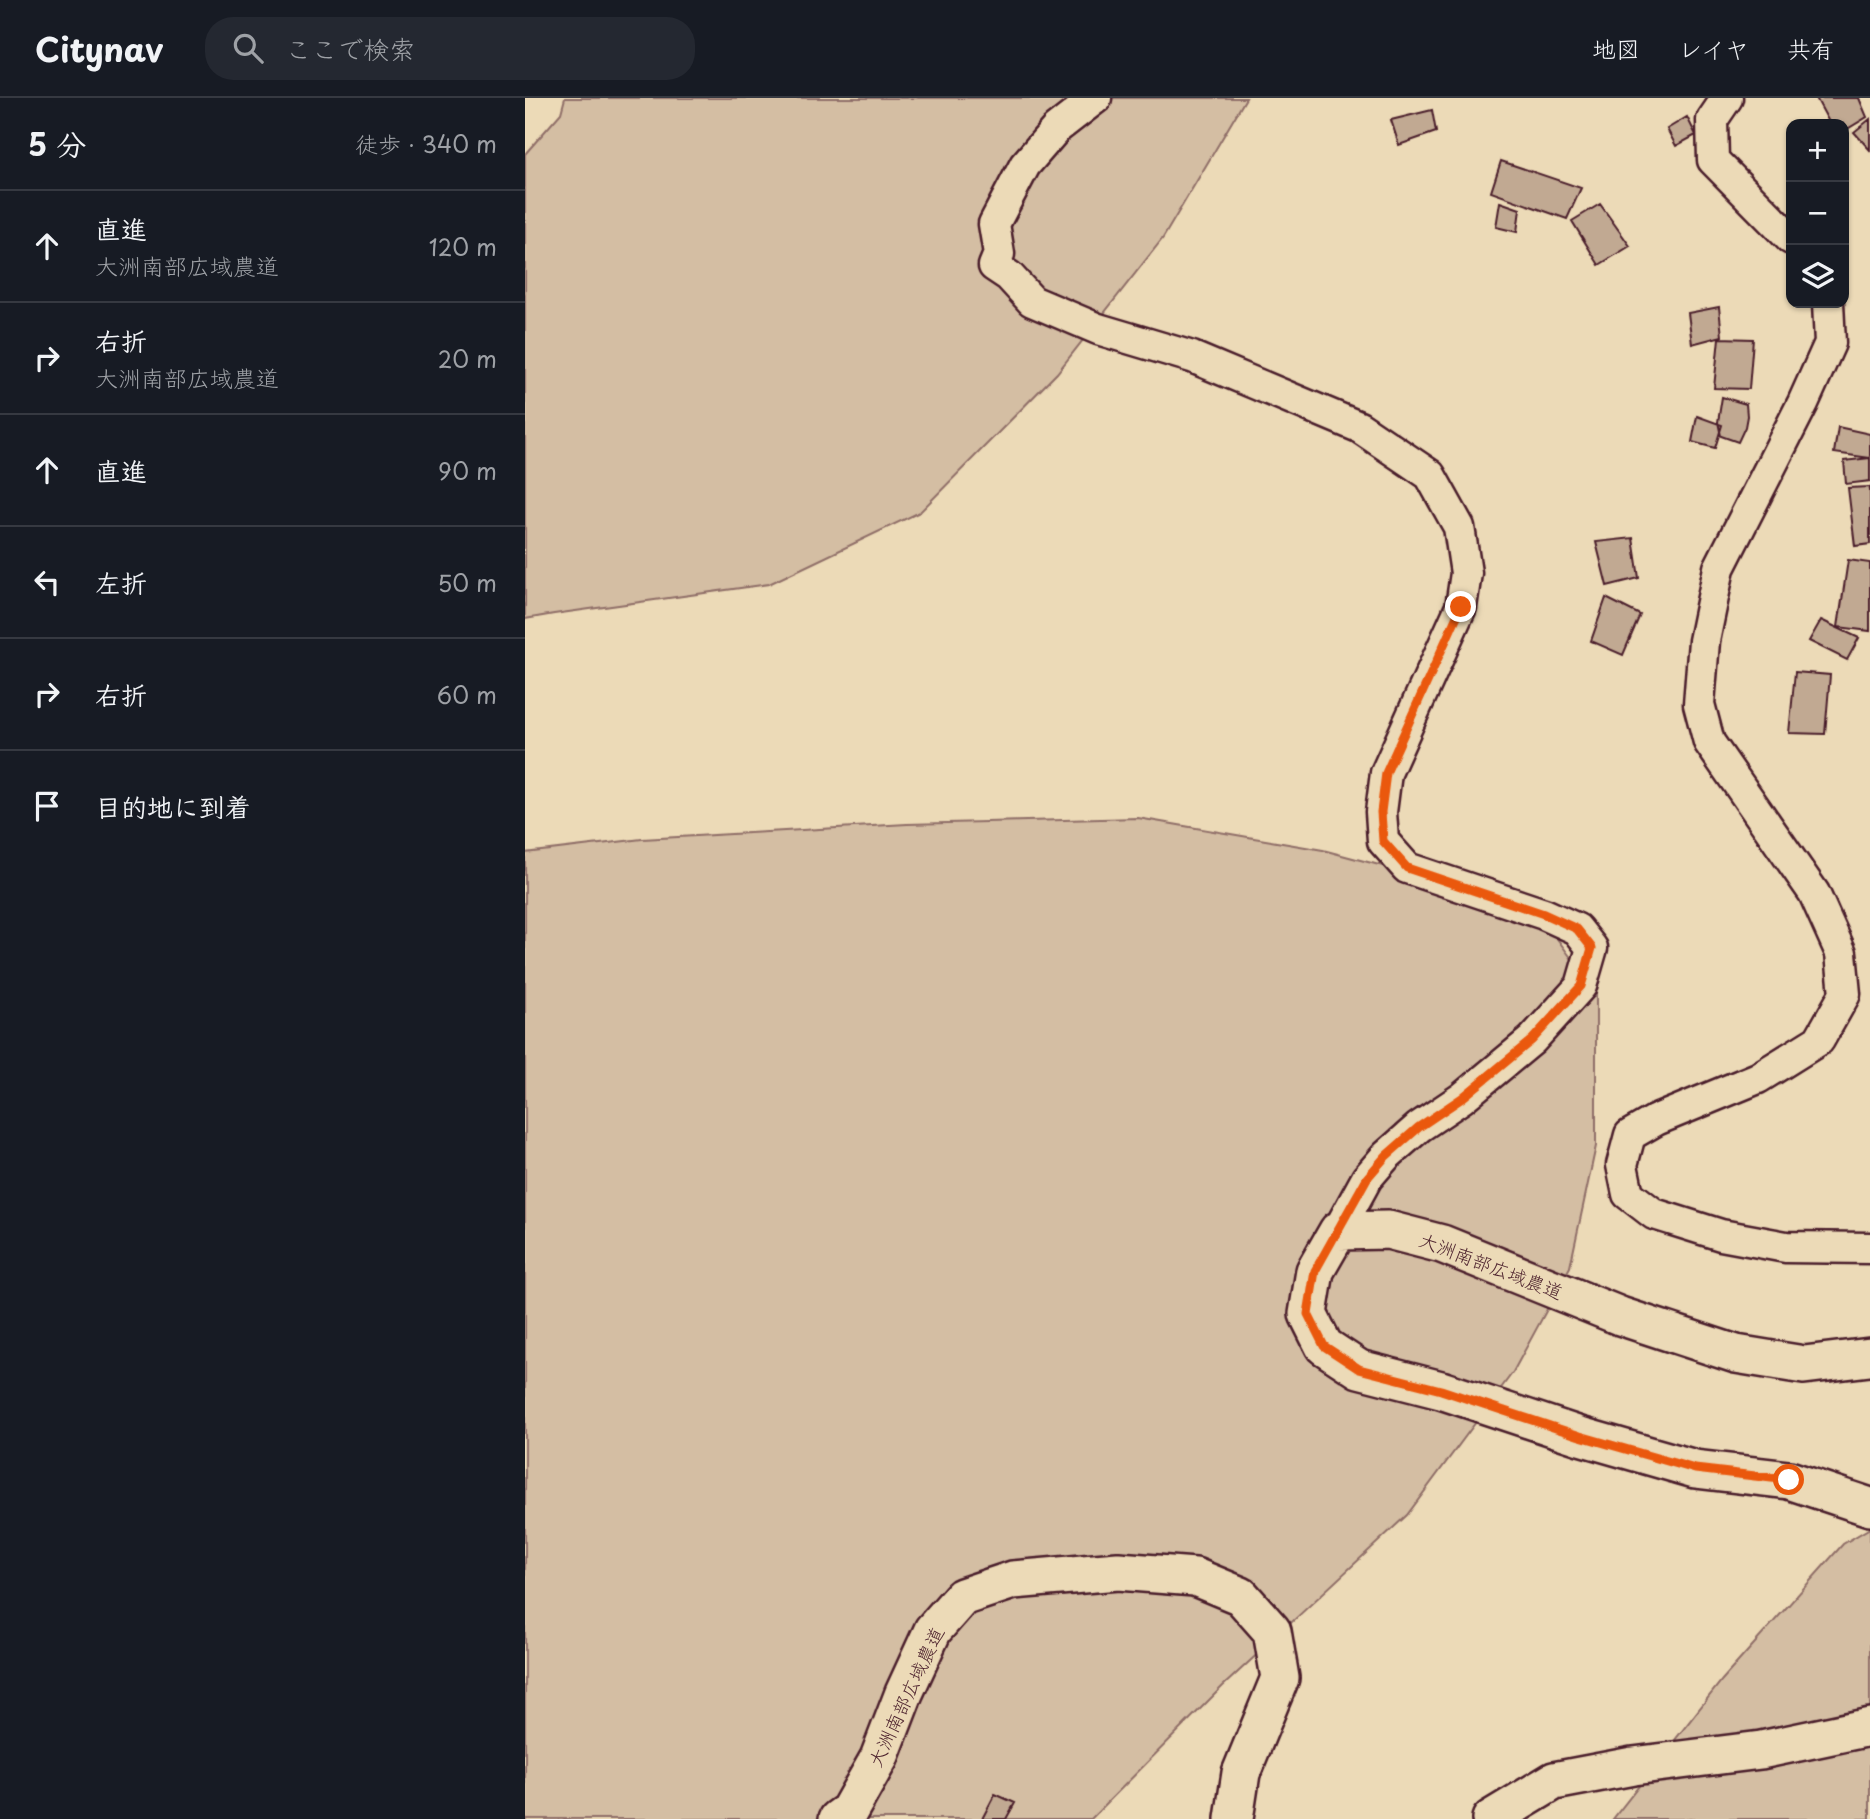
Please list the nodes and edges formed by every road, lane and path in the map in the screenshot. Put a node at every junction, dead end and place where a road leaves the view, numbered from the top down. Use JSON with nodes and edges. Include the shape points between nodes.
{"nodes":[{"id":1,"x":1096,"y":98,"type":"edge"},
{"id":2,"x":1727,"y":98,"type":"edge"},
{"id":3,"x":1786,"y":234,"type":"edge"},
{"id":4,"x":1828,"y":308,"type":"edge"},
{"id":5,"x":1338,"y":1231,"type":"junction"},
{"id":6,"x":1870,"y":1248,"type":"edge"},
{"id":7,"x":1870,"y":1357,"type":"edge"},
{"id":8,"x":1870,"y":1507,"type":"edge"},
{"id":9,"x":1870,"y":1727,"type":"edge"},
{"id":10,"x":838,"y":1819,"type":"edge"},
{"id":11,"x":1234,"y":1819,"type":"edge"},
{"id":12,"x":1491,"y":1819,"type":"edge"}],
"edges":[{"from":1,"to":5,"type":"street","via":[[1056,129],[1025,165],[994,224],[999,254],[994,266],[1032,301],[1098,329],[1192,357],[1359,428],[1430,475],[1459,527],[1466,573],[1461,607],[1386,773],[1383,841],[1407,868],[1544,914],[1577,929],[1592,948],[1581,986],[1532,1040],[1386,1156],[1367,1178]]},
{"from":2,"to":3,"type":"street","via":[[1712,120],[1713,160]]},
{"from":4,"to":6,"type":"street","via":[[1831,343],[1719,568],[1704,640],[1699,704],[1709,742],[1815,893],[1841,953],[1845,994],[1819,1041],[1758,1078],[1655,1120],[1630,1135],[1622,1165],[1628,1195],[1654,1213],[1721,1235],[1786,1247]]},
{"from":5,"to":7,"type":"street","name":"大洲南部広域農道","via":[[1388,1230],[1442,1244],[1620,1316],[1737,1354],[1804,1365]]},
{"from":5,"to":8,"type":"street","via":[[1315,1271],[1308,1314],[1324,1346],[1359,1369],[1695,1469],[1789,1480]]},
{"from":9,"to":12,"type":"street","via":[[1761,1750],[1554,1781]]},
{"from":10,"to":11,"type":"street","name":"大洲南部広域農道","via":[[849,1811],[879,1758],[933,1630],[962,1597],[1013,1580],[1118,1571],[1195,1577],[1241,1596],[1272,1631],[1280,1678],[1241,1773]]}]}
